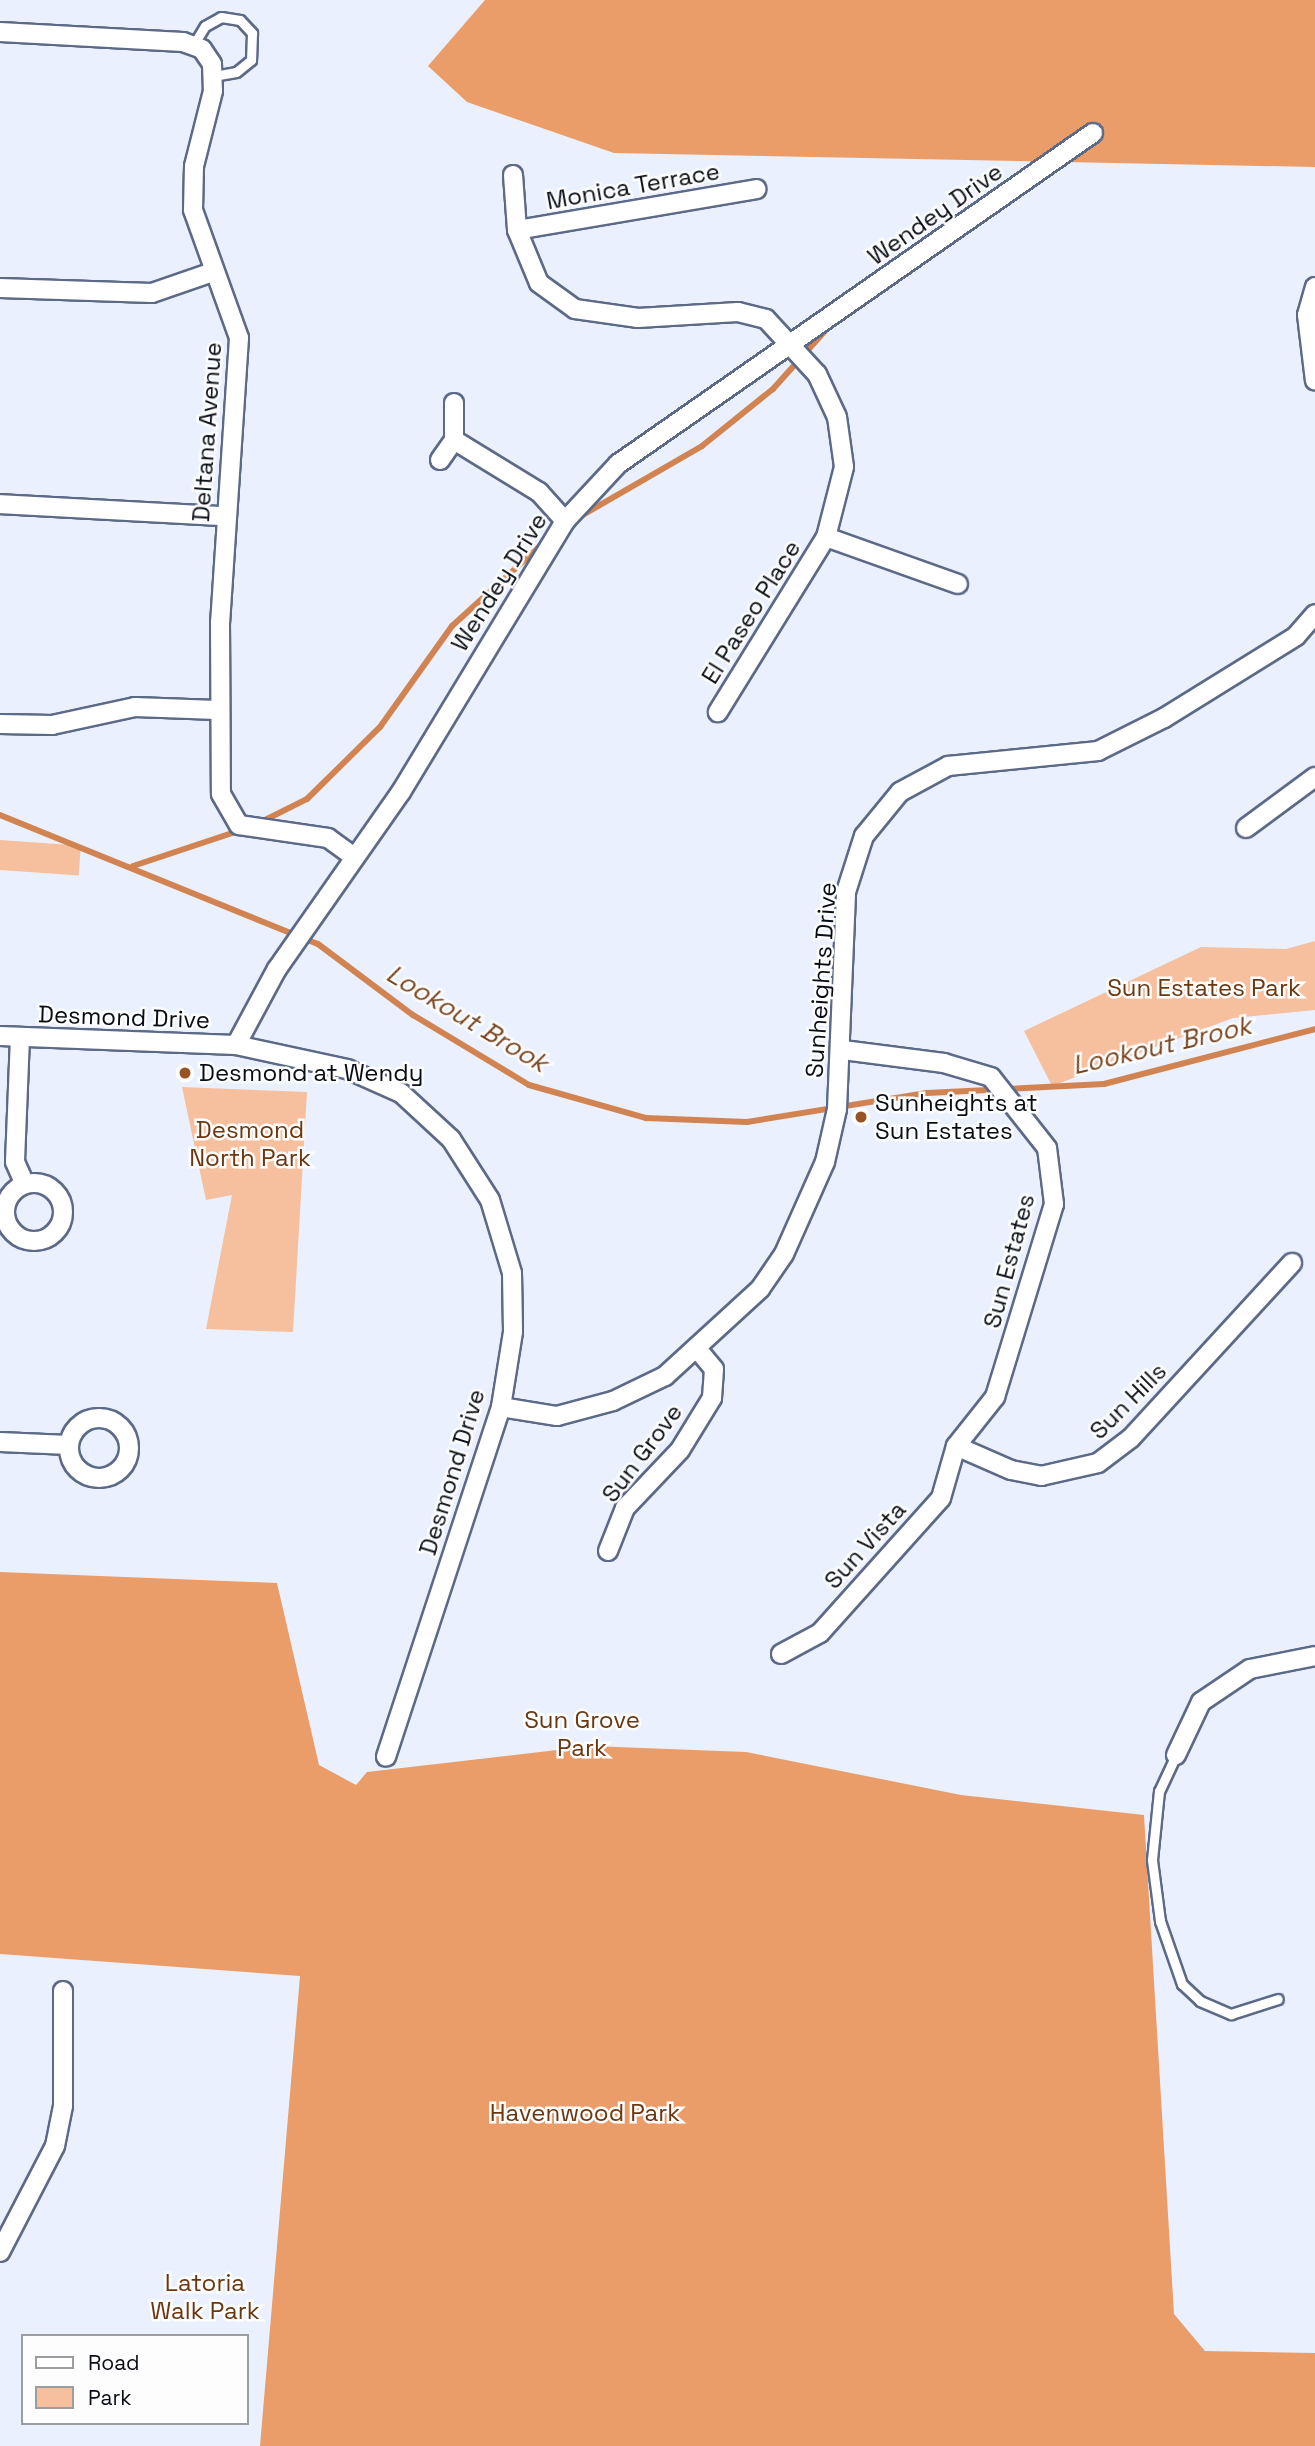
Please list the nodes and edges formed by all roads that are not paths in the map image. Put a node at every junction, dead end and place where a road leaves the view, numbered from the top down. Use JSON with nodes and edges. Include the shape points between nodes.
{"nodes":[{"id":1,"x":0,"y":32,"type":"edge"},
{"id":2,"x":194,"y":44,"type":"junction"},
{"id":3,"x":214,"y":76,"type":"junction"},
{"id":4,"x":1093,"y":133,"type":"dead end"},
{"id":5,"x":513,"y":175,"type":"dead end"},
{"id":6,"x":757,"y":189,"type":"dead end"},
{"id":7,"x":517,"y":230,"type":"junction"},
{"id":8,"x":213,"y":272,"type":"junction"},
{"id":9,"x":1315,"y":287,"type":"edge"},
{"id":10,"x":0,"y":288,"type":"edge"},
{"id":11,"x":792,"y":343,"type":"junction"},
{"id":12,"x":1315,"y":381,"type":"edge"},
{"id":13,"x":454,"y":403,"type":"dead end"},
{"id":14,"x":454,"y":440,"type":"junction"},
{"id":15,"x":440,"y":460,"type":"dead end"},
{"id":16,"x":0,"y":504,"type":"edge"},
{"id":17,"x":225,"y":516,"type":"junction"},
{"id":18,"x":565,"y":521,"type":"junction"},
{"id":19,"x":826,"y":537,"type":"junction"},
{"id":20,"x":958,"y":583,"type":"dead end"},
{"id":21,"x":1315,"y":614,"type":"edge"},
{"id":22,"x":217,"y":710,"type":"junction"},
{"id":23,"x":718,"y":712,"type":"dead end"},
{"id":24,"x":0,"y":724,"type":"edge"},
{"id":25,"x":1315,"y":778,"type":"edge"},
{"id":26,"x":1246,"y":828,"type":"dead end"},
{"id":27,"x":354,"y":857,"type":"junction"},
{"id":28,"x":0,"y":1036,"type":"edge"},
{"id":29,"x":20,"y":1037,"type":"junction"},
{"id":30,"x":236,"y":1045,"type":"junction"},
{"id":31,"x":843,"y":1050,"type":"junction"},
{"id":32,"x":24,"y":1184,"type":"dead end"},
{"id":33,"x":1292,"y":1263,"type":"dead end"},
{"id":34,"x":697,"y":1349,"type":"junction"},
{"id":35,"x":501,"y":1407,"type":"junction"},
{"id":36,"x":0,"y":1442,"type":"edge"},
{"id":37,"x":69,"y":1445,"type":"dead end"},
{"id":38,"x":956,"y":1446,"type":"junction"},
{"id":39,"x":608,"y":1551,"type":"dead end"},
{"id":40,"x":781,"y":1654,"type":"dead end"},
{"id":41,"x":1315,"y":1656,"type":"edge"},
{"id":42,"x":1175,"y":1755,"type":"joint"},
{"id":43,"x":386,"y":1757,"type":"dead end"},
{"id":44,"x":63,"y":1991,"type":"dead end"},
{"id":45,"x":1278,"y":1999,"type":"dead end"},
{"id":46,"x":6,"y":2226,"type":"edge"},
{"id":47,"x":0,"y":2252,"type":"edge"}],
"edges":[{"from":1,"to":2,"type":"street"},
{"from":2,"to":3,"type":"street","via":[[208,55]]},
{"from":2,"to":3,"type":"lane","via":[[205,26],[221,17],[240,20],[253,33],[251,60]]},
{"from":3,"to":8,"type":"street","name":"Deltana Avenue","via":[[192,185],[197,230]]},
{"from":4,"to":11,"type":"street","name":"Wendey Drive"},
{"from":5,"to":7,"type":"street","name":"Monica Terrace"},
{"from":6,"to":7,"type":"street","name":"Monica Terrace"},
{"from":7,"to":11,"type":"street","name":"Monica Terrace","via":[[539,283],[575,309],[638,318],[738,312],[766,319]]},
{"from":8,"to":10,"type":"street","via":[[152,293]]},
{"from":8,"to":17,"type":"street","name":"Deltana Avenue","via":[[239,338]]},
{"from":9,"to":12,"type":"street","via":[[1307,315]]},
{"from":11,"to":18,"type":"street","name":"Wendey Drive","via":[[618,464]]},
{"from":11,"to":19,"type":"street","name":"El Paseo Place","via":[[817,374],[837,417],[844,467]]},
{"from":13,"to":14,"type":"street"},
{"from":14,"to":15,"type":"street"},
{"from":14,"to":18,"type":"street","via":[[539,492]]},
{"from":16,"to":17,"type":"street"},
{"from":17,"to":22,"type":"street","name":"Deltana Avenue"},
{"from":18,"to":27,"type":"street","name":"Wendey Drive"},
{"from":19,"to":20,"type":"street","name":"El Paseo Place"},
{"from":19,"to":23,"type":"street","name":"El Paseo Place"},
{"from":21,"to":31,"type":"street","name":"Sunheights Drive","via":[[1296,636],[1164,718],[1098,751],[948,766],[900,792],[864,836],[846,892]]},
{"from":22,"to":24,"type":"street","via":[[135,707],[52,725]]},
{"from":22,"to":27,"type":"street","name":"Deltana Avenue","via":[[220,794],[228,815],[239,825],[328,838]]},
{"from":25,"to":26,"type":"street"},
{"from":27,"to":30,"type":"street","name":"Wendey Drive","via":[[289,951]]},
{"from":28,"to":29,"type":"street","name":"Desmond Drive"},
{"from":29,"to":30,"type":"street","name":"Desmond Drive"},
{"from":29,"to":32,"type":"street","via":[[15,1162]]},
{"from":30,"to":35,"type":"street","name":"Desmond Drive","via":[[347,1069],[401,1093],[451,1139],[491,1200],[512,1273],[513,1332]]},
{"from":31,"to":34,"type":"street","name":"Sunheights Drive","via":[[825,1162],[804,1220],[760,1289]]},
{"from":31,"to":38,"type":"street","name":"Sun Estates","via":[[944,1063],[991,1077],[1047,1148],[1054,1204],[1042,1252],[995,1397]]},
{"from":33,"to":38,"type":"street","name":"Sun Hills","via":[[1131,1438],[1098,1463],[1041,1476],[1011,1470]]},
{"from":34,"to":35,"type":"street","name":"Sunheights Drive","via":[[665,1376],[612,1401],[557,1416]]},
{"from":34,"to":39,"type":"street","name":"Sun Grove","via":[[714,1369],[712,1398],[680,1450],[625,1508]]},
{"from":35,"to":43,"type":"street","name":"Desmond Drive"},
{"from":36,"to":37,"type":"street"},
{"from":38,"to":40,"type":"street","name":"Sun Vista","via":[[941,1498],[820,1633]]},
{"from":41,"to":42,"type":"street","via":[[1250,1670],[1201,1702]]},
{"from":42,"to":45,"type":"lane","via":[[1159,1791],[1152,1860],[1160,1922],[1182,1984],[1200,2001],[1231,2014]]},
{"from":44,"to":46,"type":"street","via":[[63,2106],[55,2146]]},
{"from":46,"to":47,"type":"street"}]}
